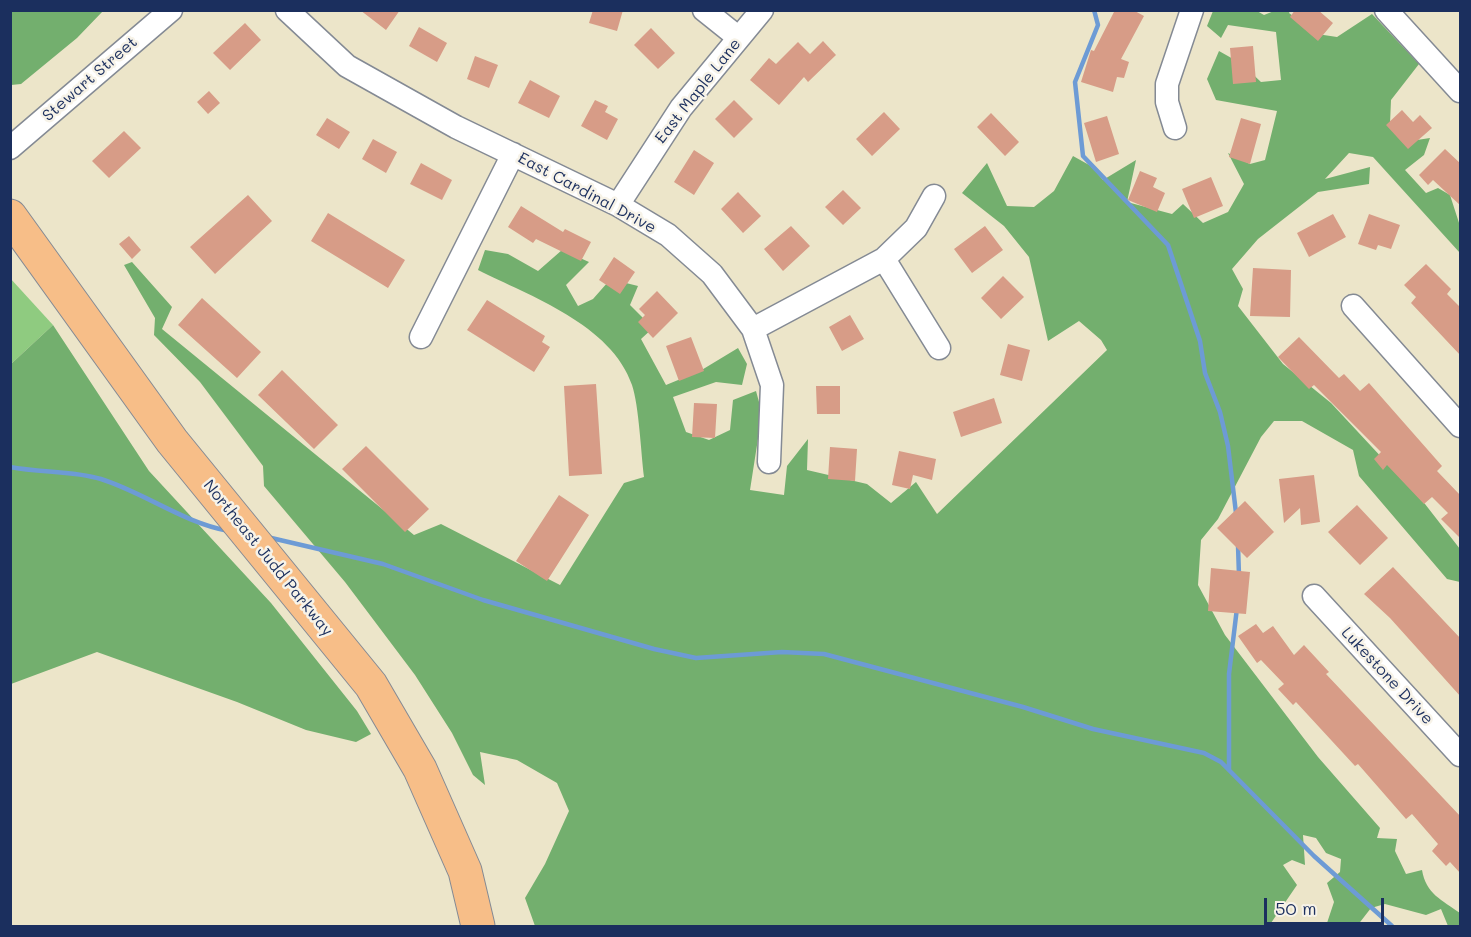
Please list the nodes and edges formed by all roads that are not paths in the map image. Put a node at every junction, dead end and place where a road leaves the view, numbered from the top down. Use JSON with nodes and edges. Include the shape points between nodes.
{"nodes":[{"id":1,"x":171,"y":10,"type":"edge"},
{"id":2,"x":286,"y":10,"type":"edge"},
{"id":3,"x":704,"y":10,"type":"edge"},
{"id":4,"x":762,"y":10,"type":"edge"},
{"id":5,"x":1192,"y":10,"type":"edge"},
{"id":6,"x":1386,"y":10,"type":"edge"},
{"id":7,"x":739,"y":38,"type":"junction"},
{"id":8,"x":1461,"y":91,"type":"edge"},
{"id":9,"x":1175,"y":128,"type":"dead end"},
{"id":10,"x":10,"y":148,"type":"edge"},
{"id":11,"x":513,"y":154,"type":"junction"},
{"id":12,"x":934,"y":196,"type":"dead end"},
{"id":13,"x":618,"y":205,"type":"junction"},
{"id":14,"x":10,"y":216,"type":"edge"},
{"id":15,"x":884,"y":260,"type":"junction"},
{"id":16,"x":1353,"y":306,"type":"dead end"},
{"id":17,"x":753,"y":329,"type":"junction"},
{"id":18,"x":421,"y":338,"type":"dead end"},
{"id":19,"x":939,"y":348,"type":"dead end"},
{"id":20,"x":1461,"y":426,"type":"edge"},
{"id":21,"x":769,"y":462,"type":"dead end"},
{"id":22,"x":1314,"y":596,"type":"dead end"},
{"id":23,"x":1461,"y":755,"type":"edge"},
{"id":24,"x":478,"y":927,"type":"edge"}],
"edges":[{"from":1,"to":10,"type":"street","name":"Stewart Street"},
{"from":2,"to":11,"type":"street","name":"East Cardinal Drive","via":[[347,66]]},
{"from":3,"to":7,"type":"street"},
{"from":4,"to":7,"type":"street","name":"East Maple Lane"},
{"from":5,"to":9,"type":"street","via":[[1167,84],[1167,102]]},
{"from":6,"to":8,"type":"street"},
{"from":7,"to":13,"type":"street","name":"East Maple Lane","via":[[681,108]]},
{"from":11,"to":13,"type":"street","name":"East Cardinal Drive"},
{"from":11,"to":18,"type":"street"},
{"from":12,"to":15,"type":"street","via":[[916,228]]},
{"from":13,"to":17,"type":"street","name":"East Cardinal Drive","via":[[668,235],[712,274]]},
{"from":14,"to":24,"type":"highway","name":"Northeast Judd Parkway","via":[[172,441],[371,685],[420,769],[465,871]]},
{"from":15,"to":17,"type":"street"},
{"from":15,"to":19,"type":"street"},
{"from":16,"to":20,"type":"street"},
{"from":17,"to":21,"type":"street","name":"East Cardinal Drive","via":[[772,385]]},
{"from":22,"to":23,"type":"street","name":"Lukestone Drive"}]}
